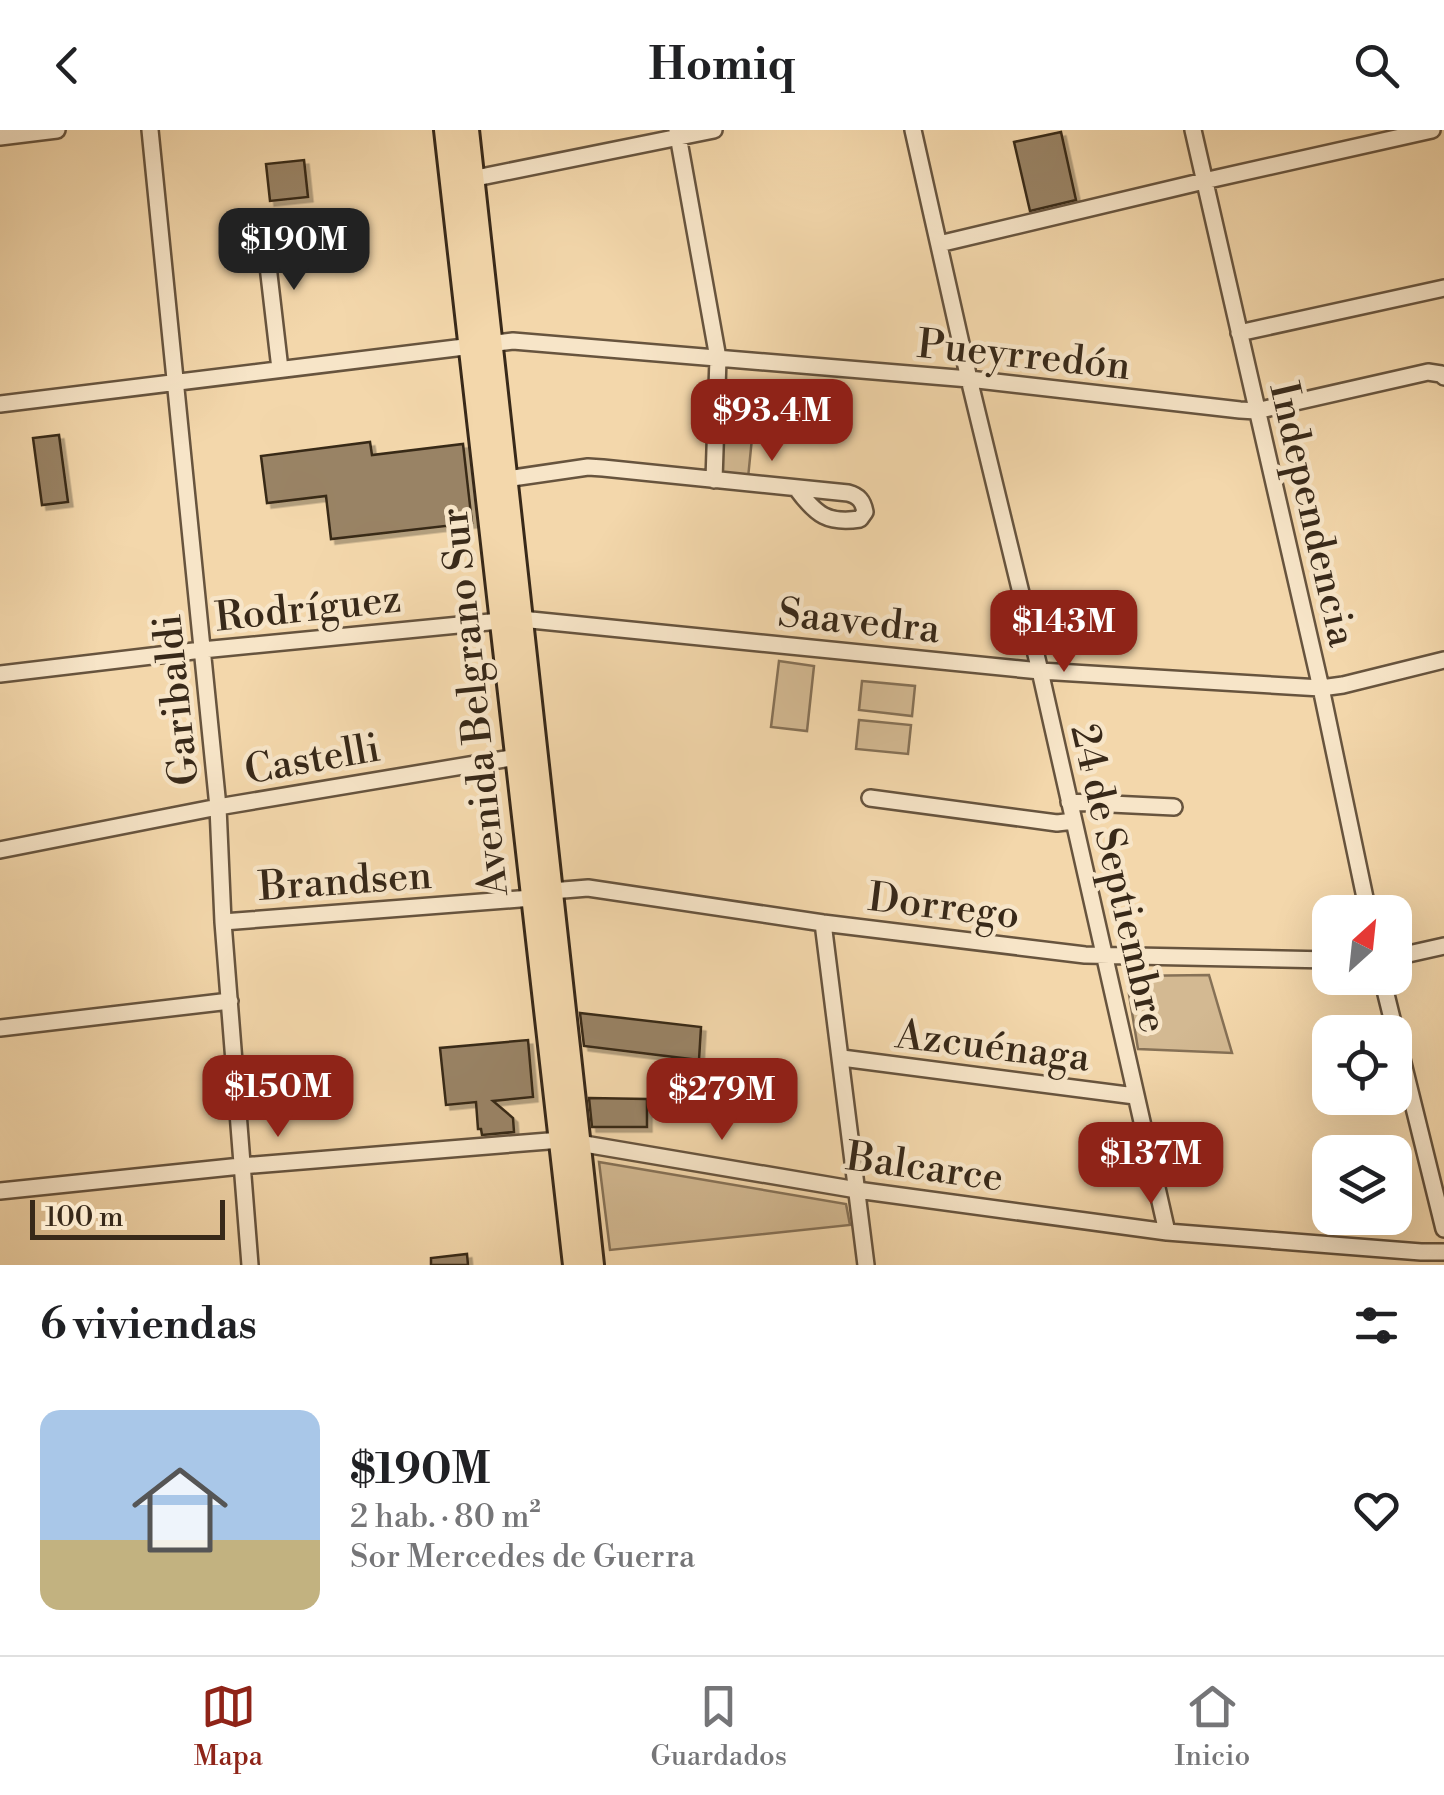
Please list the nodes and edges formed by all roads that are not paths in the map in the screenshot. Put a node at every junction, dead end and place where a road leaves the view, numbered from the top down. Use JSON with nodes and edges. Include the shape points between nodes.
{"nodes":[{"id":1,"x":57,"y":130,"type":"edge"},
{"id":2,"x":150,"y":130,"type":"edge"},
{"id":3,"x":446,"y":130,"type":"edge"},
{"id":4,"x":467,"y":130,"type":"edge"},
{"id":5,"x":714,"y":130,"type":"edge"},
{"id":6,"x":913,"y":130,"type":"edge"},
{"id":7,"x":1193,"y":130,"type":"edge"},
{"id":8,"x":1432,"y":130,"type":"edge"},
{"id":9,"x":678,"y":134,"type":"edge"},
{"id":10,"x":0,"y":137,"type":"edge"},
{"id":11,"x":462,"y":181,"type":"junction"},
{"id":12,"x":1204,"y":181,"type":"junction"},
{"id":13,"x":263,"y":223,"type":"dead end"},
{"id":14,"x":939,"y":244,"type":"junction"},
{"id":15,"x":1444,"y":288,"type":"edge"},
{"id":16,"x":1239,"y":332,"type":"junction"},
{"id":17,"x":482,"y":346,"type":"junction"},
{"id":18,"x":718,"y":358,"type":"junction"},
{"id":19,"x":280,"y":369,"type":"junction"},
{"id":20,"x":1444,"y":376,"type":"edge"},
{"id":21,"x":969,"y":379,"type":"junction"},
{"id":22,"x":174,"y":381,"type":"junction"},
{"id":23,"x":0,"y":404,"type":"edge"},
{"id":24,"x":1256,"y":411,"type":"junction"},
{"id":25,"x":506,"y":479,"type":"junction"},
{"id":26,"x":714,"y":480,"type":"junction"},
{"id":27,"x":798,"y":489,"type":"dead end"},
{"id":28,"x":512,"y":620,"type":"junction"},
{"id":29,"x":202,"y":650,"type":"junction"},
{"id":30,"x":1444,"y":660,"type":"edge"},
{"id":31,"x":1040,"y":671,"type":"junction"},
{"id":32,"x":0,"y":674,"type":"edge"},
{"id":33,"x":1321,"y":688,"type":"junction"},
{"id":34,"x":517,"y":757,"type":"junction"},
{"id":35,"x":870,"y":798,"type":"dead end"},
{"id":36,"x":1070,"y":802,"type":"junction"},
{"id":37,"x":218,"y":807,"type":"junction"},
{"id":38,"x":1174,"y":807,"type":"dead end"},
{"id":39,"x":1074,"y":821,"type":"junction"},
{"id":40,"x":0,"y":850,"type":"edge"},
{"id":41,"x":542,"y":895,"type":"junction"},
{"id":42,"x":1364,"y":895,"type":"edge"},
{"id":43,"x":224,"y":922,"type":"junction"},
{"id":44,"x":823,"y":923,"type":"junction"},
{"id":45,"x":1444,"y":946,"type":"edge"},
{"id":46,"x":1412,"y":953,"type":"edge"},
{"id":47,"x":1105,"y":956,"type":"junction"},
{"id":48,"x":1312,"y":960,"type":"edge"},
{"id":49,"x":1386,"y":995,"type":"edge"},
{"id":50,"x":230,"y":1000,"type":"junction"},
{"id":51,"x":0,"y":1028,"type":"edge"},
{"id":52,"x":842,"y":1058,"type":"junction"},
{"id":53,"x":1135,"y":1096,"type":"junction"},
{"id":54,"x":570,"y":1140,"type":"junction"},
{"id":55,"x":241,"y":1166,"type":"junction"},
{"id":56,"x":858,"y":1190,"type":"junction"},
{"id":57,"x":0,"y":1191,"type":"edge"},
{"id":58,"x":1444,"y":1228,"type":"edge"},
{"id":59,"x":1167,"y":1232,"type":"junction"},
{"id":60,"x":1444,"y":1252,"type":"edge"},
{"id":61,"x":250,"y":1265,"type":"edge"},
{"id":62,"x":574,"y":1265,"type":"edge"},
{"id":63,"x":592,"y":1265,"type":"edge"},
{"id":64,"x":866,"y":1265,"type":"edge"}],
"edges":[{"from":1,"to":10,"type":"street"},
{"from":2,"to":22,"type":"street","name":"Garibaldi"},
{"from":3,"to":11,"type":"highway","name":"Avenida Belgrano Sur"},
{"from":4,"to":11,"type":"highway","name":"Avenida Belgrano Sur"},
{"from":5,"to":9,"type":"street"},
{"from":6,"to":14,"type":"street","name":"24 de Septiembre"},
{"from":7,"to":12,"type":"street","name":"Independencia"},
{"from":8,"to":12,"type":"street"},
{"from":9,"to":11,"type":"street"},
{"from":9,"to":18,"type":"street"},
{"from":11,"to":17,"type":"highway","name":"Avenida Belgrano Sur"},
{"from":12,"to":14,"type":"street"},
{"from":12,"to":16,"type":"street","name":"Independencia"},
{"from":13,"to":19,"type":"street"},
{"from":14,"to":21,"type":"street","name":"24 de Septiembre"},
{"from":15,"to":16,"type":"street"},
{"from":16,"to":24,"type":"street","name":"Independencia"},
{"from":17,"to":18,"type":"street","name":"Pueyrredón","via":[[513,340]]},
{"from":17,"to":19,"type":"street","name":"Pueyrredón"},
{"from":17,"to":25,"type":"highway","name":"Avenida Belgrano Sur"},
{"from":17,"to":28,"type":"highway","name":"Avenida Belgrano Sur"},
{"from":18,"to":21,"type":"street","name":"Pueyrredón"},
{"from":18,"to":26,"type":"street"},
{"from":19,"to":22,"type":"street","name":"Pueyrredón"},
{"from":20,"to":24,"type":"street","name":"Pueyrredón","via":[[1428,372]]},
{"from":21,"to":24,"type":"street","name":"Pueyrredón"},
{"from":21,"to":31,"type":"street","name":"24 de Septiembre"},
{"from":22,"to":23,"type":"street","name":"Pueyrredón"},
{"from":22,"to":29,"type":"street","name":"Garibaldi"},
{"from":24,"to":33,"type":"street","name":"Independencia"},
{"from":25,"to":26,"type":"street","via":[[588,468]]},
{"from":25,"to":28,"type":"highway","name":"Avenida Belgrano Sur"},
{"from":26,"to":27,"type":"street"},
{"from":28,"to":29,"type":"street","name":"Rodríguez"},
{"from":28,"to":31,"type":"street","name":"Saavedra"},
{"from":28,"to":34,"type":"highway","name":"Avenida Belgrano Sur"},
{"from":28,"to":41,"type":"highway","name":"Avenida Belgrano Sur"},
{"from":29,"to":32,"type":"street","name":"Rodríguez"},
{"from":29,"to":37,"type":"street","name":"Garibaldi"},
{"from":30,"to":33,"type":"street","name":"Saavedra"},
{"from":31,"to":33,"type":"street","name":"Saavedra"},
{"from":31,"to":36,"type":"street","name":"24 de Septiembre"},
{"from":33,"to":42,"type":"street","name":"Independencia"},
{"from":34,"to":37,"type":"street","name":"Castelli"},
{"from":34,"to":41,"type":"highway","name":"Avenida Belgrano Sur"},
{"from":35,"to":39,"type":"street"},
{"from":36,"to":38,"type":"street"},
{"from":36,"to":39,"type":"street","name":"24 de Septiembre"},
{"from":37,"to":40,"type":"street","name":"Castelli"},
{"from":37,"to":43,"type":"street","name":"Garibaldi"},
{"from":39,"to":47,"type":"street","name":"24 de Septiembre"},
{"from":41,"to":43,"type":"street","name":"Brandsen"},
{"from":41,"to":44,"type":"street","name":"Dorrego","via":[[588,888]]},
{"from":41,"to":54,"type":"highway","name":"Avenida Belgrano Sur"},
{"from":43,"to":50,"type":"street","name":"Garibaldi"},
{"from":44,"to":47,"type":"street","name":"Dorrego"},
{"from":44,"to":52,"type":"street"},
{"from":45,"to":46,"type":"street"},
{"from":47,"to":48,"type":"street","name":"Dorrego"},
{"from":47,"to":53,"type":"street","name":"24 de Septiembre"},
{"from":49,"to":58,"type":"street"},
{"from":50,"to":51,"type":"street"},
{"from":50,"to":55,"type":"street","name":"Garibaldi"},
{"from":52,"to":53,"type":"street","name":"Azcuénaga"},
{"from":52,"to":56,"type":"street"},
{"from":53,"to":59,"type":"street","name":"24 de Septiembre"},
{"from":54,"to":55,"type":"street","name":"Balcarce"},
{"from":54,"to":56,"type":"street","name":"Balcarce"},
{"from":54,"to":62,"type":"highway","name":"Avenida Belgrano Sur"},
{"from":54,"to":63,"type":"highway","name":"Avenida Belgrano Sur"},
{"from":55,"to":57,"type":"street","name":"Balcarce"},
{"from":55,"to":61,"type":"street","name":"Garibaldi"},
{"from":56,"to":59,"type":"street","name":"Balcarce"},
{"from":56,"to":64,"type":"street"},
{"from":59,"to":60,"type":"street","name":"Balcarce"}]}
